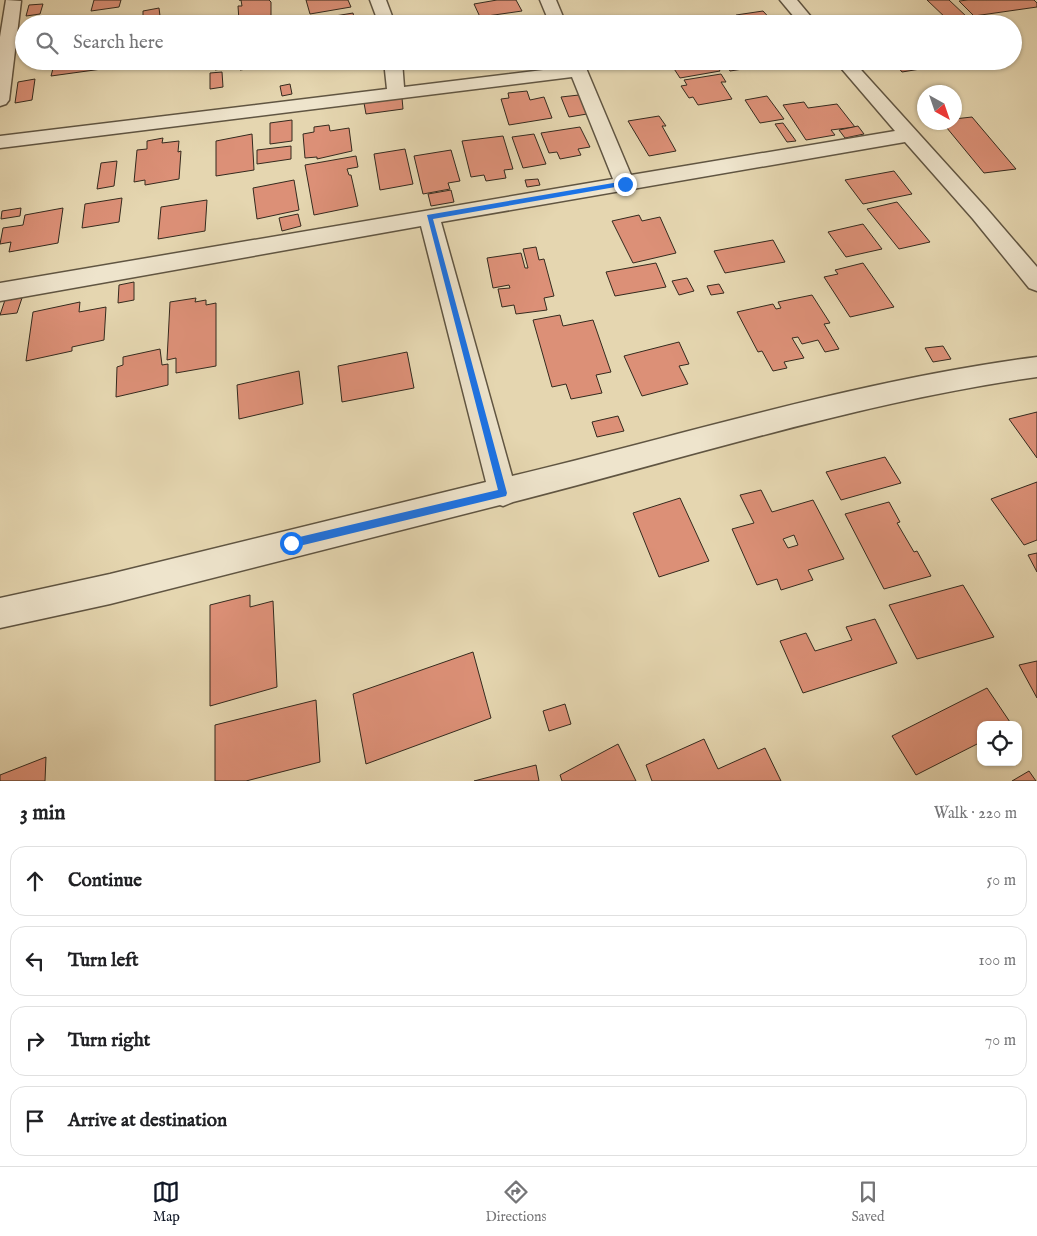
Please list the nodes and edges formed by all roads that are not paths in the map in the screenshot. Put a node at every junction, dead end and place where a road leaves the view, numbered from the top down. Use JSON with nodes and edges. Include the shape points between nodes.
{"nodes":[{"id":1,"x":378,"y":0,"type":"edge"},
{"id":2,"x":548,"y":0,"type":"edge"},
{"id":3,"x":788,"y":0,"type":"edge"},
{"id":4,"x":10,"y":1,"type":"edge"},
{"id":5,"x":384,"y":15,"type":"edge"},
{"id":6,"x":554,"y":15,"type":"edge"},
{"id":7,"x":801,"y":15,"type":"edge"},
{"id":8,"x":394,"y":70,"type":"edge"},
{"id":9,"x":550,"y":70,"type":"edge"},
{"id":10,"x":578,"y":70,"type":"edge"},
{"id":11,"x":851,"y":70,"type":"edge"},
{"id":12,"x":396,"y":94,"type":"junction"},
{"id":13,"x":0,"y":100,"type":"edge"},
{"id":14,"x":909,"y":135,"type":"junction"},
{"id":15,"x":0,"y":142,"type":"edge"},
{"id":16,"x":625,"y":184,"type":"junction"},
{"id":17,"x":429,"y":217,"type":"junction"},
{"id":18,"x":1037,"y":282,"type":"edge"},
{"id":19,"x":0,"y":292,"type":"edge"},
{"id":20,"x":1037,"y":367,"type":"edge"},
{"id":21,"x":503,"y":493,"type":"junction"},
{"id":22,"x":0,"y":613,"type":"edge"}],
"edges":[{"from":1,"to":5,"type":"street"},
{"from":2,"to":6,"type":"street"},
{"from":3,"to":7,"type":"street"},
{"from":4,"to":13,"type":"street"},
{"from":8,"to":12,"type":"street"},
{"from":9,"to":12,"type":"street"},
{"from":10,"to":16,"type":"street"},
{"from":11,"to":14,"type":"street"},
{"from":12,"to":15,"type":"street"},
{"from":14,"to":16,"type":"street"},
{"from":14,"to":18,"type":"street"},
{"from":16,"to":17,"type":"street"},
{"from":17,"to":19,"type":"street"},
{"from":17,"to":21,"type":"street"},
{"from":20,"to":21,"type":"street","via":[[871,396]]},
{"from":21,"to":22,"type":"street","via":[[64,601]]}]}
